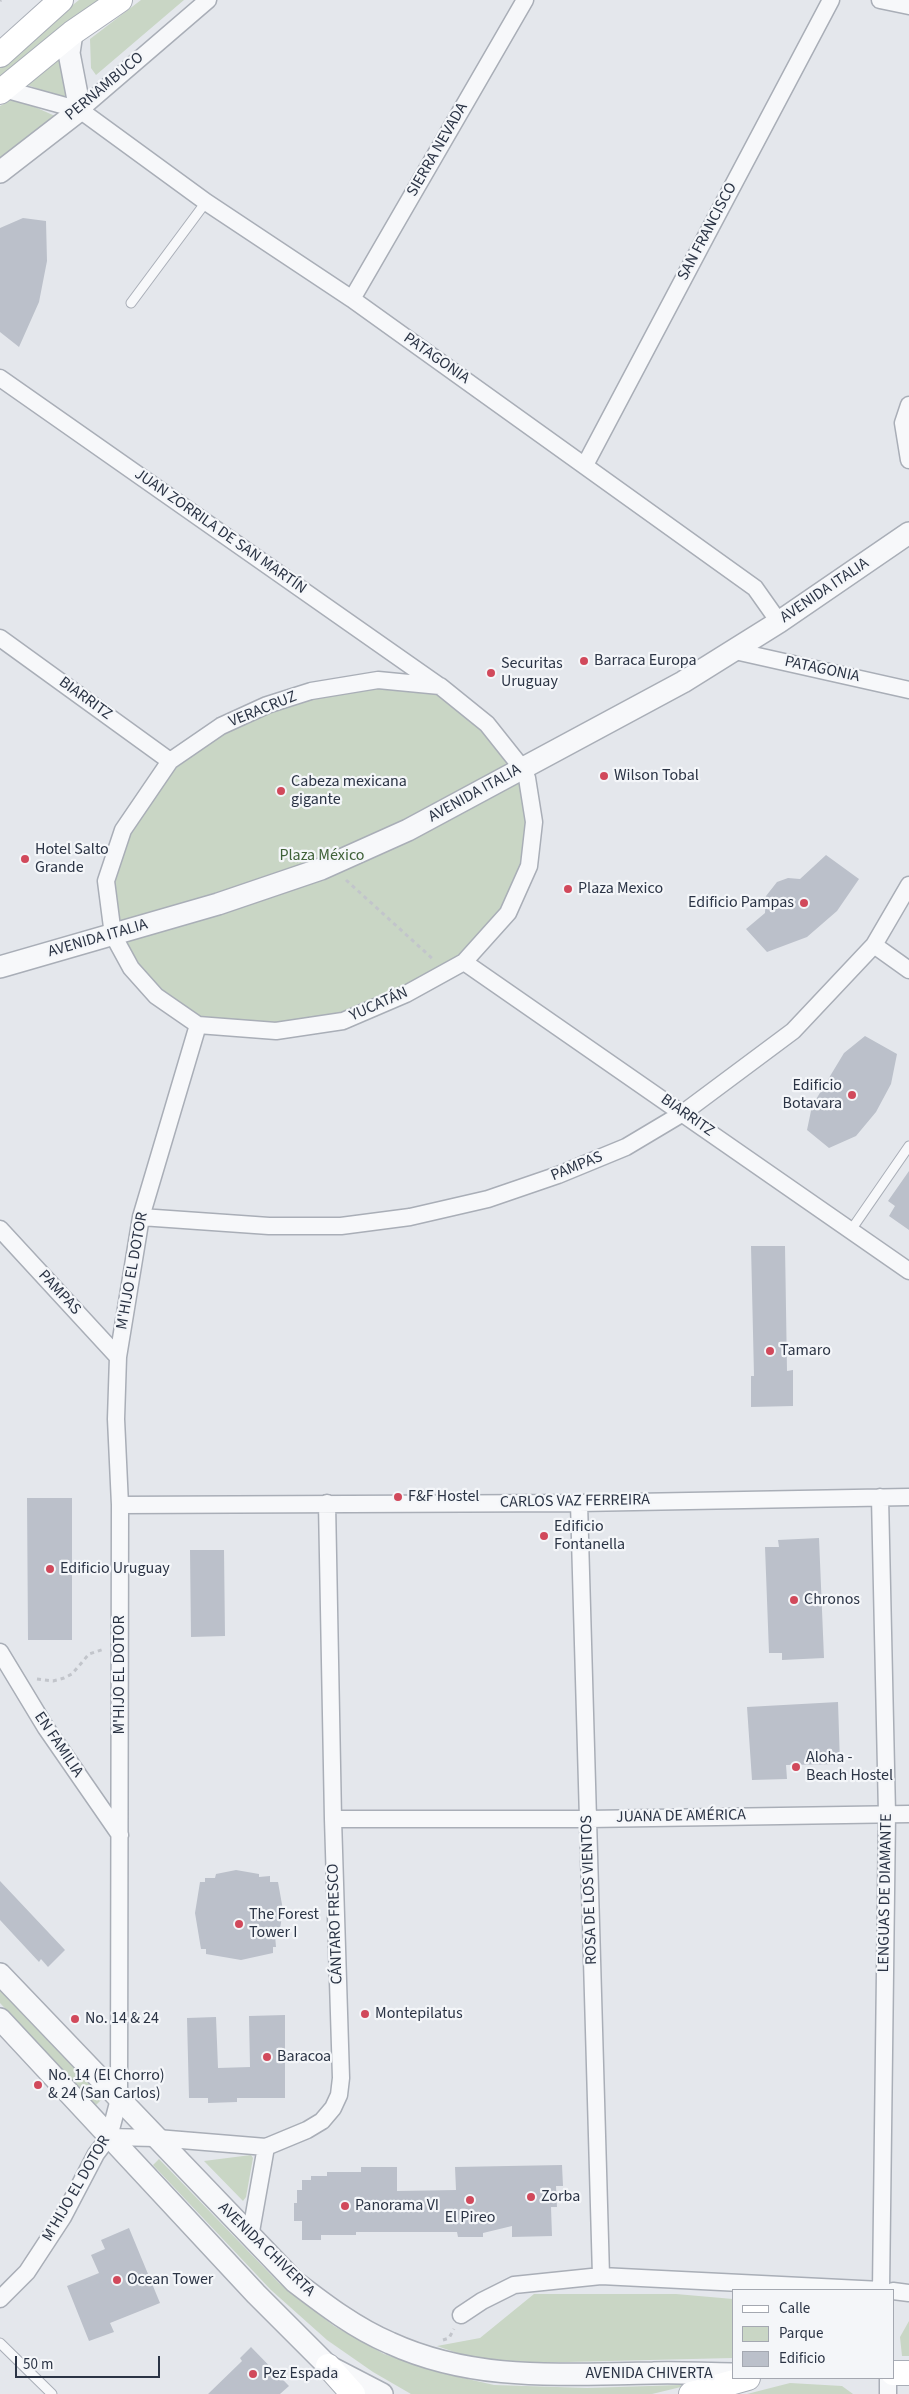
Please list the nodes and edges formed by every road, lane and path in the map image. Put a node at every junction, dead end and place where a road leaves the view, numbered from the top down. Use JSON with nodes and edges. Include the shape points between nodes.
{"nodes":[{"id":1,"x":62,"y":0,"type":"edge"},
{"id":2,"x":120,"y":0,"type":"edge"},
{"id":3,"x":208,"y":0,"type":"edge"},
{"id":4,"x":525,"y":0,"type":"edge"},
{"id":5,"x":831,"y":0,"type":"edge"},
{"id":6,"x":880,"y":0,"type":"edge"},
{"id":7,"x":909,"y":6,"type":"edge"},
{"id":8,"x":72,"y":32,"type":"junction"},
{"id":9,"x":0,"y":55,"type":"edge"},
{"id":10,"x":2,"y":91,"type":"edge"},
{"id":11,"x":80,"y":110,"type":"junction"},
{"id":12,"x":0,"y":172,"type":"edge"},
{"id":13,"x":206,"y":202,"type":"junction"},
{"id":14,"x":352,"y":299,"type":"junction"},
{"id":15,"x":131,"y":303,"type":"dead end"},
{"id":16,"x":0,"y":378,"type":"edge"},
{"id":17,"x":909,"y":405,"type":"edge"},
{"id":18,"x":909,"y":460,"type":"edge"},
{"id":19,"x":584,"y":465,"type":"junction"},
{"id":20,"x":909,"y":533,"type":"edge"},
{"id":21,"x":778,"y":622,"type":"junction"},
{"id":22,"x":0,"y":638,"type":"edge"},
{"id":23,"x":735,"y":651,"type":"junction"},
{"id":24,"x":440,"y":686,"type":"junction"},
{"id":25,"x":909,"y":690,"type":"edge"},
{"id":26,"x":170,"y":761,"type":"junction"},
{"id":27,"x":522,"y":768,"type":"junction"},
{"id":28,"x":344,"y":877,"type":"dead end"},
{"id":29,"x":909,"y":885,"type":"edge"},
{"id":30,"x":113,"y":935,"type":"junction"},
{"id":31,"x":874,"y":945,"type":"junction"},
{"id":32,"x":464,"y":962,"type":"junction"},
{"id":33,"x":0,"y":966,"type":"edge"},
{"id":34,"x":909,"y":970,"type":"edge"},
{"id":35,"x":447,"y":971,"type":"junction"},
{"id":36,"x":198,"y":1025,"type":"junction"},
{"id":37,"x":683,"y":1113,"type":"junction"},
{"id":38,"x":909,"y":1146,"type":"edge"},
{"id":39,"x":141,"y":1217,"type":"junction"},
{"id":40,"x":0,"y":1229,"type":"edge"},
{"id":41,"x":851,"y":1230,"type":"junction"},
{"id":42,"x":909,"y":1271,"type":"edge"},
{"id":43,"x":118,"y":1357,"type":"junction"},
{"id":44,"x":880,"y":1497,"type":"junction"},
{"id":45,"x":909,"y":1497,"type":"edge"},
{"id":46,"x":327,"y":1503,"type":"junction"},
{"id":47,"x":579,"y":1503,"type":"junction"},
{"id":48,"x":120,"y":1505,"type":"junction"},
{"id":49,"x":120,"y":1644,"type":"junction"},
{"id":50,"x":0,"y":1652,"type":"edge"},
{"id":51,"x":16,"y":1679,"type":"junction"},
{"id":52,"x":887,"y":1814,"type":"junction"},
{"id":53,"x":909,"y":1814,"type":"edge"},
{"id":54,"x":588,"y":1819,"type":"junction"},
{"id":55,"x":333,"y":1820,"type":"junction"},
{"id":56,"x":120,"y":1835,"type":"junction"},
{"id":57,"x":0,"y":1974,"type":"edge"},
{"id":58,"x":0,"y":2019,"type":"edge"},
{"id":59,"x":119,"y":2099,"type":"junction"},
{"id":60,"x":109,"y":2137,"type":"junction"},
{"id":61,"x":156,"y":2138,"type":"junction"},
{"id":62,"x":266,"y":2147,"type":"junction"},
{"id":63,"x":250,"y":2237,"type":"junction"},
{"id":64,"x":601,"y":2276,"type":"junction"},
{"id":65,"x":861,"y":2289,"type":"edge"},
{"id":66,"x":881,"y":2289,"type":"edge"},
{"id":67,"x":894,"y":2291,"type":"edge"},
{"id":68,"x":909,"y":2293,"type":"edge"},
{"id":69,"x":0,"y":2299,"type":"edge"},
{"id":70,"x":461,"y":2315,"type":"dead end"},
{"id":71,"x":0,"y":2343,"type":"edge"},
{"id":72,"x":328,"y":2366,"type":"junction"},
{"id":73,"x":894,"y":2373,"type":"edge"},
{"id":74,"x":909,"y":2373,"type":"edge"},
{"id":75,"x":732,"y":2374,"type":"edge"},
{"id":76,"x":744,"y":2379,"type":"edge"},
{"id":77,"x":888,"y":2379,"type":"edge"},
{"id":78,"x":52,"y":2394,"type":"edge"},
{"id":79,"x":353,"y":2394,"type":"edge"},
{"id":80,"x":382,"y":2394,"type":"edge"},
{"id":81,"x":691,"y":2394,"type":"edge"},
{"id":82,"x":888,"y":2394,"type":"edge"}],
"edges":[{"from":1,"to":9,"type":"main road"},
{"from":2,"to":8,"type":"main road"},
{"from":3,"to":11,"type":"street","name":"PERNAMBUCO"},
{"from":4,"to":14,"type":"street","name":"SIERRA NEVADA"},
{"from":5,"to":19,"type":"street","name":"SAN FRANCISCO"},
{"from":6,"to":7,"type":"street"},
{"from":8,"to":10,"type":"main road"},
{"from":8,"to":11,"type":"street","via":[[69,53]]},
{"from":10,"to":11,"type":"street","name":"PATAGONIA"},
{"from":11,"to":12,"type":"street","name":"PERNAMBUCO"},
{"from":11,"to":13,"type":"street","name":"PATAGONIA"},
{"from":13,"to":14,"type":"street","name":"PATAGONIA"},
{"from":13,"to":15,"type":"lane"},
{"from":14,"to":19,"type":"street","name":"PATAGONIA"},
{"from":16,"to":24,"type":"street","name":"JUAN ZORRILA DE SAN MARTÍN"},
{"from":17,"to":18,"type":"street","via":[[903,422]]},
{"from":19,"to":21,"type":"street","name":"PATAGONIA","via":[[755,588]]},
{"from":20,"to":21,"type":"street","name":"AVENIDA ITALIA"},
{"from":21,"to":23,"type":"street","name":"AVENIDA ITALIA"},
{"from":22,"to":26,"type":"street","name":"BIARRITZ"},
{"from":23,"to":25,"type":"street","name":"PATAGONIA"},
{"from":23,"to":27,"type":"street","name":"AVENIDA ITALIA"},
{"from":24,"to":26,"type":"street","name":"VERACRUZ","via":[[378,680],[311,691],[221,726]]},
{"from":24,"to":27,"type":"street","via":[[487,724]]},
{"from":26,"to":30,"type":"street","name":"VERACRUZ","via":[[123,830],[106,880]]},
{"from":27,"to":30,"type":"street","name":"AVENIDA ITALIA","via":[[408,830],[321,869]]},
{"from":27,"to":32,"type":"street","name":"YUCATÁN","via":[[527,778],[534,822],[529,866],[508,913]]},
{"from":28,"to":35,"type":"path"},
{"from":29,"to":31,"type":"street","name":"PAMPAS"},
{"from":30,"to":33,"type":"street","name":"AVENIDA ITALIA"},
{"from":30,"to":36,"type":"street","via":[[131,968],[156,996]]},
{"from":31,"to":34,"type":"street"},
{"from":31,"to":37,"type":"street","name":"PAMPAS","via":[[794,1031]]},
{"from":32,"to":35,"type":"street","name":"YUCATÁN"},
{"from":32,"to":37,"type":"street","name":"BIARRITZ"},
{"from":35,"to":36,"type":"street","name":"YUCATÁN","via":[[406,994],[344,1021],[276,1031]]},
{"from":36,"to":39,"type":"street","name":"M'HIJO EL DOTOR"},
{"from":37,"to":39,"type":"street","name":"PAMPAS","via":[[626,1147],[558,1175],[488,1199],[410,1217],[341,1226],[278,1226]]},
{"from":37,"to":41,"type":"street","name":"BIARRITZ"},
{"from":38,"to":41,"type":"lane"},
{"from":39,"to":43,"type":"street","name":"M'HIJO EL DOTOR"},
{"from":40,"to":43,"type":"street","name":"PAMPAS"},
{"from":41,"to":42,"type":"street","name":"BIARRITZ"},
{"from":43,"to":48,"type":"street","name":"M'HIJO EL DOTOR","via":[[116,1419]]},
{"from":44,"to":45,"type":"street","name":"CARLOS VAZ FERREIRA"},
{"from":44,"to":47,"type":"street","name":"CARLOS VAZ FERREIRA"},
{"from":44,"to":52,"type":"street","name":"LENGUAS DE DIAMANTE"},
{"from":46,"to":47,"type":"street","name":"CARLOS VAZ FERREIRA"},
{"from":46,"to":48,"type":"street","name":"CARLOS VAZ FERREIRA"},
{"from":46,"to":55,"type":"street","name":"CÁNTARO FRESCO"},
{"from":47,"to":54,"type":"street","name":"ROSA DE LOS VIENTOS"},
{"from":48,"to":49,"type":"street","name":"M'HIJO EL DOTOR"},
{"from":49,"to":51,"type":"path","via":[[90,1654],[64,1678],[41,1680],[25,1674]]},
{"from":49,"to":56,"type":"street","name":"M'HIJO EL DOTOR"},
{"from":50,"to":51,"type":"street","name":"EN FAMILIA"},
{"from":51,"to":56,"type":"street","name":"EN FAMILIA"},
{"from":52,"to":53,"type":"street","name":"JUANA DE AMÉRICA"},
{"from":52,"to":54,"type":"street","name":"JUANA DE AMÉRICA"},
{"from":52,"to":66,"type":"street","name":"LENGUAS DE DIAMANTE"},
{"from":54,"to":55,"type":"street","name":"JUANA DE AMÉRICA"},
{"from":54,"to":64,"type":"street","name":"ROSA DE LOS VIENTOS"},
{"from":55,"to":62,"type":"street","name":"CÁNTARO FRESCO","via":[[339,2095],[322,2121]]},
{"from":56,"to":59,"type":"street","name":"M'HIJO EL DOTOR"},
{"from":57,"to":59,"type":"street","name":"AVENIDA CHIVERTA"},
{"from":58,"to":60,"type":"street"},
{"from":59,"to":60,"type":"street","name":"M'HIJO EL DOTOR"},
{"from":59,"to":61,"type":"street","name":"AVENIDA CHIVERTA"},
{"from":60,"to":61,"type":"street","name":"CÁNTARO FRESCO"},
{"from":60,"to":69,"type":"street","name":"M'HIJO EL DOTOR","via":[[32,2264]]},
{"from":60,"to":72,"type":"street"},
{"from":61,"to":62,"type":"street","name":"CÁNTARO FRESCO"},
{"from":61,"to":63,"type":"street","name":"AVENIDA CHIVERTA"},
{"from":62,"to":63,"type":"street"},
{"from":63,"to":75,"type":"street","name":"AVENIDA CHIVERTA","via":[[295,2282],[344,2319],[390,2343],[440,2361],[504,2374]]},
{"from":64,"to":65,"type":"street"},
{"from":64,"to":70,"type":"street","via":[[514,2285]]},
{"from":67,"to":68,"type":"street"},
{"from":71,"to":78,"type":"lane"},
{"from":72,"to":79,"type":"main road"},
{"from":72,"to":80,"type":"street"},
{"from":73,"to":74,"type":"main road"},
{"from":76,"to":81,"type":"main road"},
{"from":77,"to":82,"type":"street"}]}
